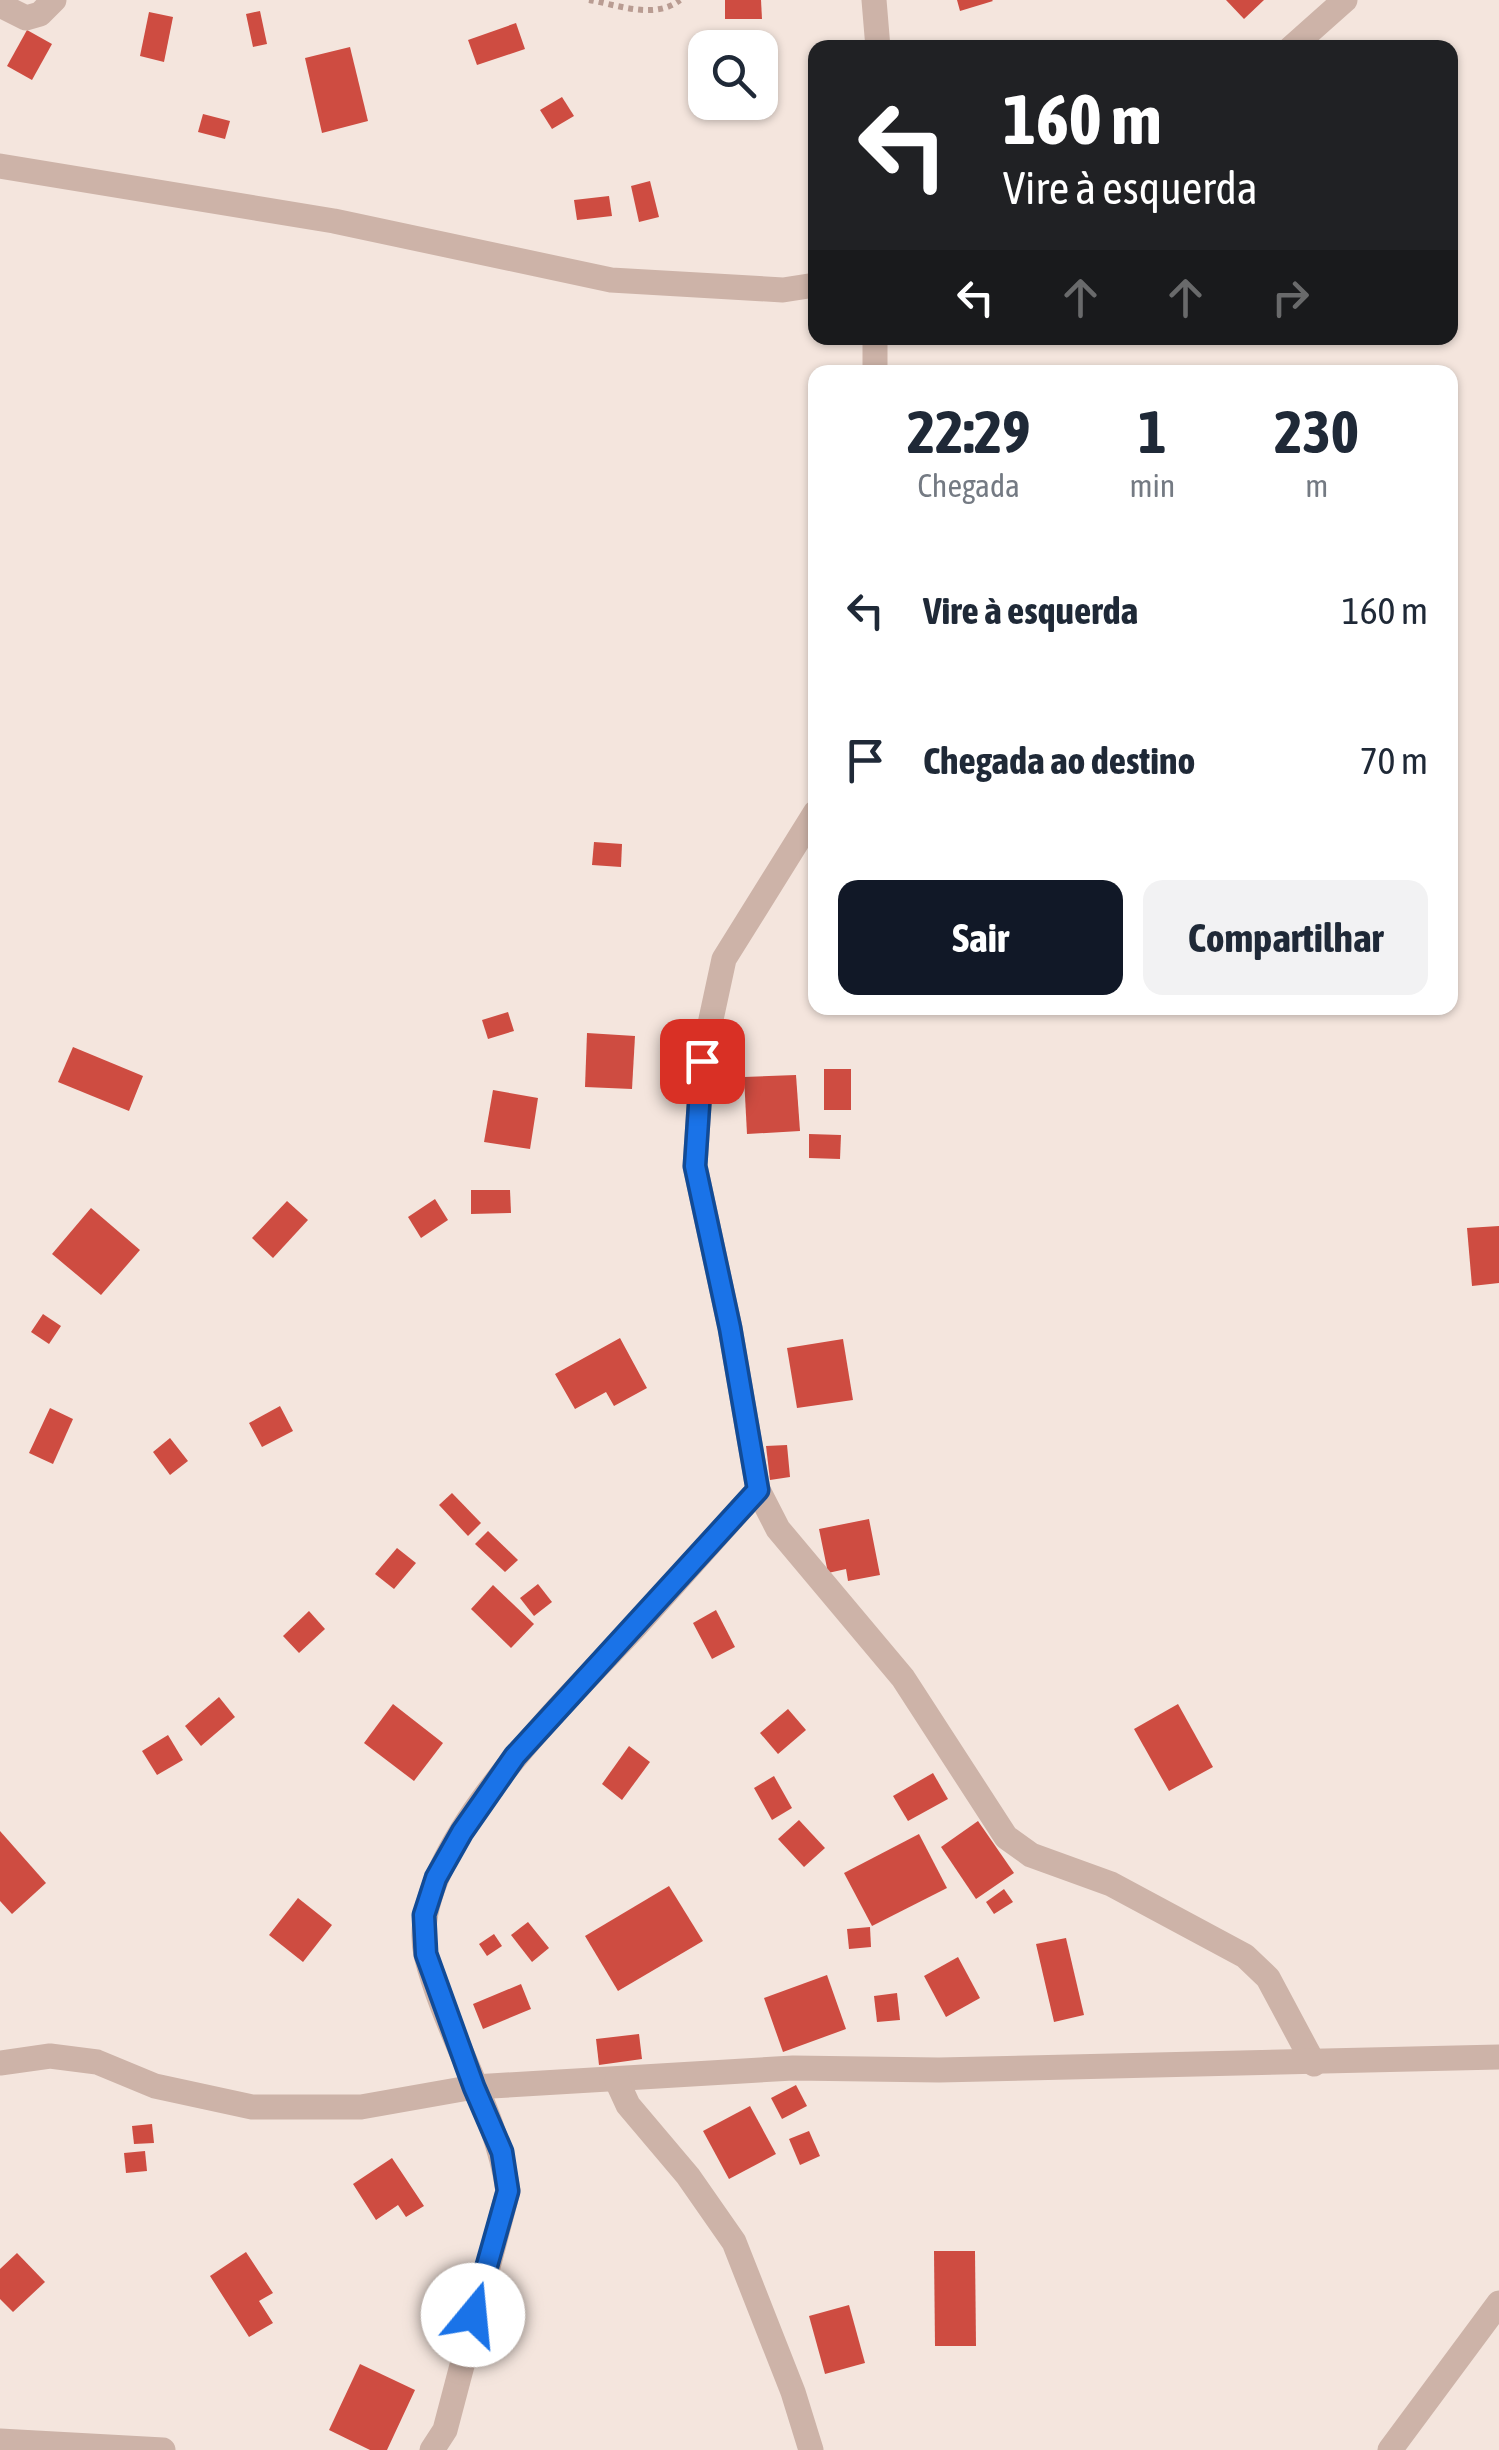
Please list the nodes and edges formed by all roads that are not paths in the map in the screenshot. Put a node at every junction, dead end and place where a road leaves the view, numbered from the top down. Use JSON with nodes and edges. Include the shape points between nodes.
{"nodes":[{"id":1,"x":54,"y":0,"type":"edge"},
{"id":2,"x":874,"y":0,"type":"edge"},
{"id":3,"x":1345,"y":0,"type":"edge"},
{"id":4,"x":0,"y":4,"type":"edge"},
{"id":5,"x":877,"y":40,"type":"edge"},
{"id":6,"x":1300,"y":40,"type":"edge"},
{"id":7,"x":0,"y":166,"type":"edge"},
{"id":8,"x":808,"y":286,"type":"edge"},
{"id":9,"x":808,"y":824,"type":"edge"},
{"id":10,"x":758,"y":1490,"type":"junction"},
{"id":11,"x":1499,"y":2057,"type":"edge"},
{"id":12,"x":0,"y":2063,"type":"edge"},
{"id":13,"x":1314,"y":2064,"type":"junction"},
{"id":14,"x":617,"y":2081,"type":"junction"},
{"id":15,"x":474,"y":2087,"type":"junction"},
{"id":16,"x":1499,"y":2302,"type":"edge"},
{"id":17,"x":0,"y":2440,"type":"edge"},
{"id":18,"x":163,"y":2450,"type":"edge"},
{"id":19,"x":432,"y":2450,"type":"edge"},
{"id":20,"x":810,"y":2450,"type":"edge"},
{"id":21,"x":1390,"y":2450,"type":"edge"}],
"edges":[{"from":1,"to":4,"type":"street","via":[[26,18]]},
{"from":2,"to":5,"type":"street"},
{"from":3,"to":6,"type":"street"},
{"from":7,"to":8,"type":"street","via":[[334,220],[610,280]]},
{"from":9,"to":10,"type":"street","via":[[724,959],[702,1061],[695,1166]]},
{"from":10,"to":13,"type":"street","via":[[778,1529],[903,1678],[1006,1837],[1030,1855],[1111,1884],[1244,1956],[1268,1978]]},
{"from":10,"to":15,"type":"street","via":[[515,1756],[436,1878],[424,1915],[426,1954]]},
{"from":11,"to":13,"type":"street"},
{"from":12,"to":15,"type":"street","via":[[50,2056],[98,2062],[155,2086],[252,2107],[362,2107]]},
{"from":13,"to":14,"type":"street","via":[[793,2068]]},
{"from":14,"to":15,"type":"street"},
{"from":14,"to":20,"type":"street","via":[[628,2105],[734,2242]]},
{"from":15,"to":19,"type":"street","via":[[502,2152],[508,2191],[445,2430]]},
{"from":16,"to":21,"type":"street"},
{"from":17,"to":18,"type":"street"}]}
